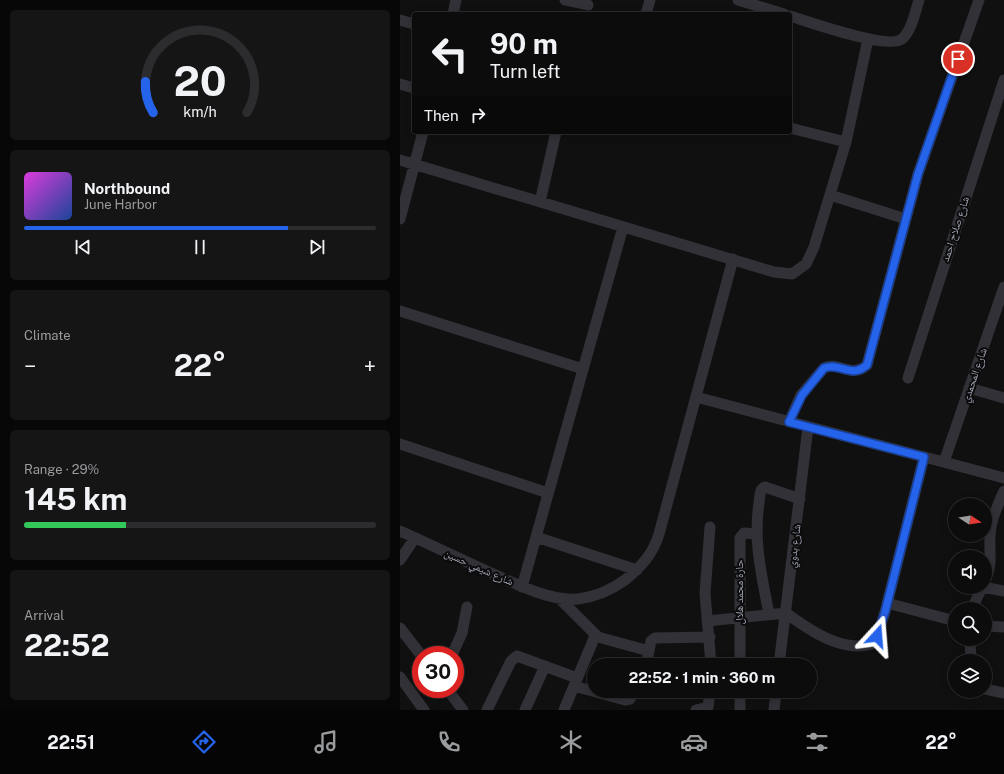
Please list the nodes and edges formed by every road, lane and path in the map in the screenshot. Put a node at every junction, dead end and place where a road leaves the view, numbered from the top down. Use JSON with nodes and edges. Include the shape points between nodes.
{"nodes":[{"id":1,"x":456,"y":0,"type":"edge"},
{"id":2,"x":565,"y":0,"type":"edge"},
{"id":3,"x":650,"y":0,"type":"edge"},
{"id":4,"x":919,"y":0,"type":"edge"},
{"id":5,"x":979,"y":0,"type":"edge"},
{"id":6,"x":743,"y":1,"type":"edge"},
{"id":7,"x":587,"y":6,"type":"edge"},
{"id":8,"x":453,"y":12,"type":"edge"},
{"id":9,"x":647,"y":12,"type":"edge"},
{"id":10,"x":778,"y":12,"type":"edge"},
{"id":11,"x":792,"y":17,"type":"edge"},
{"id":12,"x":400,"y":20,"type":"edge"},
{"id":13,"x":412,"y":23,"type":"edge"},
{"id":14,"x":868,"y":39,"type":"junction"},
{"id":15,"x":1004,"y":80,"type":"edge"},
{"id":16,"x":400,"y":84,"type":"edge"},
{"id":17,"x":412,"y":87,"type":"edge"},
{"id":18,"x":792,"y":128,"type":"edge"},
{"id":19,"x":422,"y":134,"type":"edge"},
{"id":20,"x":556,"y":134,"type":"edge"},
{"id":21,"x":846,"y":142,"type":"junction"},
{"id":22,"x":400,"y":160,"type":"edge"},
{"id":23,"x":415,"y":164,"type":"junction"},
{"id":24,"x":830,"y":195,"type":"junction"},
{"id":25,"x":540,"y":202,"type":"junction"},
{"id":26,"x":400,"y":219,"type":"edge"},
{"id":27,"x":906,"y":219,"type":"junction"},
{"id":28,"x":623,"y":226,"type":"junction"},
{"id":29,"x":733,"y":259,"type":"junction"},
{"id":30,"x":1004,"y":287,"type":"edge"},
{"id":31,"x":400,"y":311,"type":"edge"},
{"id":32,"x":583,"y":369,"type":"junction"},
{"id":33,"x":908,"y":378,"type":"dead end"},
{"id":34,"x":969,"y":388,"type":"junction"},
{"id":35,"x":696,"y":397,"type":"junction"},
{"id":36,"x":1004,"y":398,"type":"edge"},
{"id":37,"x":789,"y":422,"type":"junction"},
{"id":38,"x":808,"y":427,"type":"junction"},
{"id":39,"x":400,"y":444,"type":"edge"},
{"id":40,"x":924,"y":457,"type":"junction"},
{"id":41,"x":944,"y":462,"type":"junction"},
{"id":42,"x":1004,"y":478,"type":"edge"},
{"id":43,"x":1004,"y":491,"type":"edge"},
{"id":44,"x":548,"y":493,"type":"junction"},
{"id":45,"x":800,"y":499,"type":"junction"},
{"id":46,"x":710,"y":527,"type":"dead end"},
{"id":47,"x":400,"y":531,"type":"edge"},
{"id":48,"x":756,"y":534,"type":"junction"},
{"id":49,"x":536,"y":536,"type":"junction"},
{"id":50,"x":415,"y":538,"type":"junction"},
{"id":51,"x":991,"y":550,"type":"edge"},
{"id":52,"x":400,"y":560,"type":"edge"},
{"id":53,"x":637,"y":570,"type":"junction"},
{"id":54,"x":522,"y":587,"type":"junction"},
{"id":55,"x":992,"y":589,"type":"edge"},
{"id":56,"x":1004,"y":591,"type":"edge"},
{"id":57,"x":559,"y":598,"type":"junction"},
{"id":58,"x":887,"y":603,"type":"junction"},
{"id":59,"x":466,"y":607,"type":"dead end"},
{"id":60,"x":786,"y":612,"type":"junction"},
{"id":61,"x":769,"y":614,"type":"junction"},
{"id":62,"x":739,"y":618,"type":"junction"},
{"id":63,"x":948,"y":619,"type":"edge"},
{"id":64,"x":707,"y":621,"type":"junction"},
{"id":65,"x":992,"y":626,"type":"edge"},
{"id":66,"x":1004,"y":627,"type":"edge"},
{"id":67,"x":400,"y":628,"type":"edge"},
{"id":68,"x":595,"y":636,"type":"junction"},
{"id":69,"x":710,"y":637,"type":"junction"},
{"id":70,"x":414,"y":646,"type":"edge"},
{"id":71,"x":456,"y":646,"type":"edge"},
{"id":72,"x":649,"y":651,"type":"junction"},
{"id":73,"x":648,"y":658,"type":"edge"},
{"id":74,"x":711,"y":658,"type":"edge"},
{"id":75,"x":740,"y":658,"type":"edge"},
{"id":76,"x":780,"y":658,"type":"edge"},
{"id":77,"x":545,"y":666,"type":"junction"},
{"id":78,"x":400,"y":677,"type":"edge"},
{"id":79,"x":576,"y":682,"type":"junction"},
{"id":80,"x":587,"y":686,"type":"edge"},
{"id":81,"x":992,"y":690,"type":"edge"},
{"id":82,"x":1004,"y":693,"type":"edge"},
{"id":83,"x":454,"y":698,"type":"edge"},
{"id":84,"x":620,"y":698,"type":"edge"},
{"id":85,"x":630,"y":698,"type":"edge"},
{"id":86,"x":709,"y":698,"type":"edge"},
{"id":87,"x":740,"y":698,"type":"edge"},
{"id":88,"x":775,"y":698,"type":"edge"},
{"id":89,"x":424,"y":710,"type":"edge"},
{"id":90,"x":463,"y":710,"type":"edge"},
{"id":91,"x":487,"y":710,"type":"edge"},
{"id":92,"x":525,"y":710,"type":"edge"},
{"id":93,"x":564,"y":710,"type":"edge"},
{"id":94,"x":696,"y":710,"type":"edge"},
{"id":95,"x":740,"y":710,"type":"edge"},
{"id":96,"x":774,"y":710,"type":"edge"}],
"edges":[{"from":1,"to":8,"type":"street"},
{"from":2,"to":7,"type":"street"},
{"from":3,"to":9,"type":"street"},
{"from":4,"to":14,"type":"street","via":[[907,33],[901,40],[890,42]]},
{"from":5,"to":27,"type":"street","via":[[918,174]]},
{"from":6,"to":10,"type":"street"},
{"from":11,"to":14,"type":"street"},
{"from":12,"to":13,"type":"street"},
{"from":14,"to":21,"type":"street"},
{"from":15,"to":33,"type":"street","name":"شارع صلاح احمد"},
{"from":16,"to":17,"type":"street"},
{"from":18,"to":21,"type":"street"},
{"from":19,"to":23,"type":"street"},
{"from":20,"to":25,"type":"street"},
{"from":21,"to":24,"type":"street"},
{"from":22,"to":23,"type":"street"},
{"from":23,"to":25,"type":"street"},
{"from":23,"to":26,"type":"street"},
{"from":24,"to":27,"type":"street"},
{"from":24,"to":29,"type":"street","via":[[806,264],[792,274],[774,272]]},
{"from":25,"to":28,"type":"street"},
{"from":27,"to":37,"type":"street","via":[[867,365],[855,372],[835,367],[824,368],[802,395]]},
{"from":28,"to":29,"type":"street"},
{"from":28,"to":32,"type":"street"},
{"from":29,"to":35,"type":"street","name":"شارع شيمي حسين"},
{"from":30,"to":34,"type":"street","name":"شارع المحمدي"},
{"from":31,"to":32,"type":"street"},
{"from":32,"to":44,"type":"street"},
{"from":34,"to":36,"type":"street"},
{"from":34,"to":41,"type":"street","name":"شارع المحمدي"},
{"from":35,"to":37,"type":"street"},
{"from":35,"to":53,"type":"street","name":"شارع شيمي حسين","via":[[656,544]]},
{"from":37,"to":38,"type":"street"},
{"from":38,"to":40,"type":"street"},
{"from":38,"to":45,"type":"street","name":"شارع بدوي"},
{"from":39,"to":44,"type":"street"},
{"from":40,"to":41,"type":"street"},
{"from":40,"to":58,"type":"street"},
{"from":41,"to":42,"type":"street"},
{"from":43,"to":51,"type":"street","via":[[990,531]]},
{"from":44,"to":49,"type":"street"},
{"from":45,"to":48,"type":"street","via":[[763,488],[760,492]]},
{"from":45,"to":60,"type":"street","name":"شارع بدوي"},
{"from":46,"to":64,"type":"street","via":[[705,576]]},
{"from":47,"to":50,"type":"street","name":"شارع شيمي حسين"},
{"from":48,"to":61,"type":"street"},
{"from":48,"to":62,"type":"street","name":"حارة محمد هلال","via":[[744,534],[740,538]]},
{"from":49,"to":53,"type":"street"},
{"from":49,"to":54,"type":"street"},
{"from":50,"to":52,"type":"street"},
{"from":50,"to":54,"type":"street","name":"شارع شيمي حسين"},
{"from":53,"to":57,"type":"street","name":"شارع شيمي حسين","via":[[612,589],[595,596],[577,600]]},
{"from":54,"to":57,"type":"street","name":"شارع شيمي حسين"},
{"from":55,"to":56,"type":"street"},
{"from":57,"to":68,"type":"street"},
{"from":58,"to":60,"type":"street","via":[[877,636],[872,644],[864,646],[851,646],[815,634]]},
{"from":58,"to":63,"type":"street"},
{"from":59,"to":71,"type":"street","via":[[462,633]]},
{"from":60,"to":61,"type":"street"},
{"from":60,"to":76,"type":"street","name":"شارع بدوي"},
{"from":61,"to":62,"type":"street"},
{"from":62,"to":64,"type":"street"},
{"from":62,"to":75,"type":"street","name":"حارة محمد هلال"},
{"from":64,"to":69,"type":"street"},
{"from":65,"to":66,"type":"street"},
{"from":67,"to":70,"type":"street"},
{"from":68,"to":72,"type":"street"},
{"from":68,"to":79,"type":"street"},
{"from":69,"to":72,"type":"street","via":[[655,638],[651,641]]},
{"from":69,"to":74,"type":"street"},
{"from":72,"to":73,"type":"street"},
{"from":77,"to":79,"type":"street"},
{"from":77,"to":91,"type":"street","via":[[521,656],[513,658]]},
{"from":77,"to":92,"type":"street"},
{"from":78,"to":89,"type":"street"},
{"from":79,"to":80,"type":"street"},
{"from":79,"to":93,"type":"street"},
{"from":81,"to":82,"type":"street"},
{"from":83,"to":90,"type":"street"},
{"from":84,"to":85,"type":"street"},
{"from":86,"to":94,"type":"street","via":[[708,708]]},
{"from":87,"to":95,"type":"street"},
{"from":88,"to":96,"type":"street"}]}
